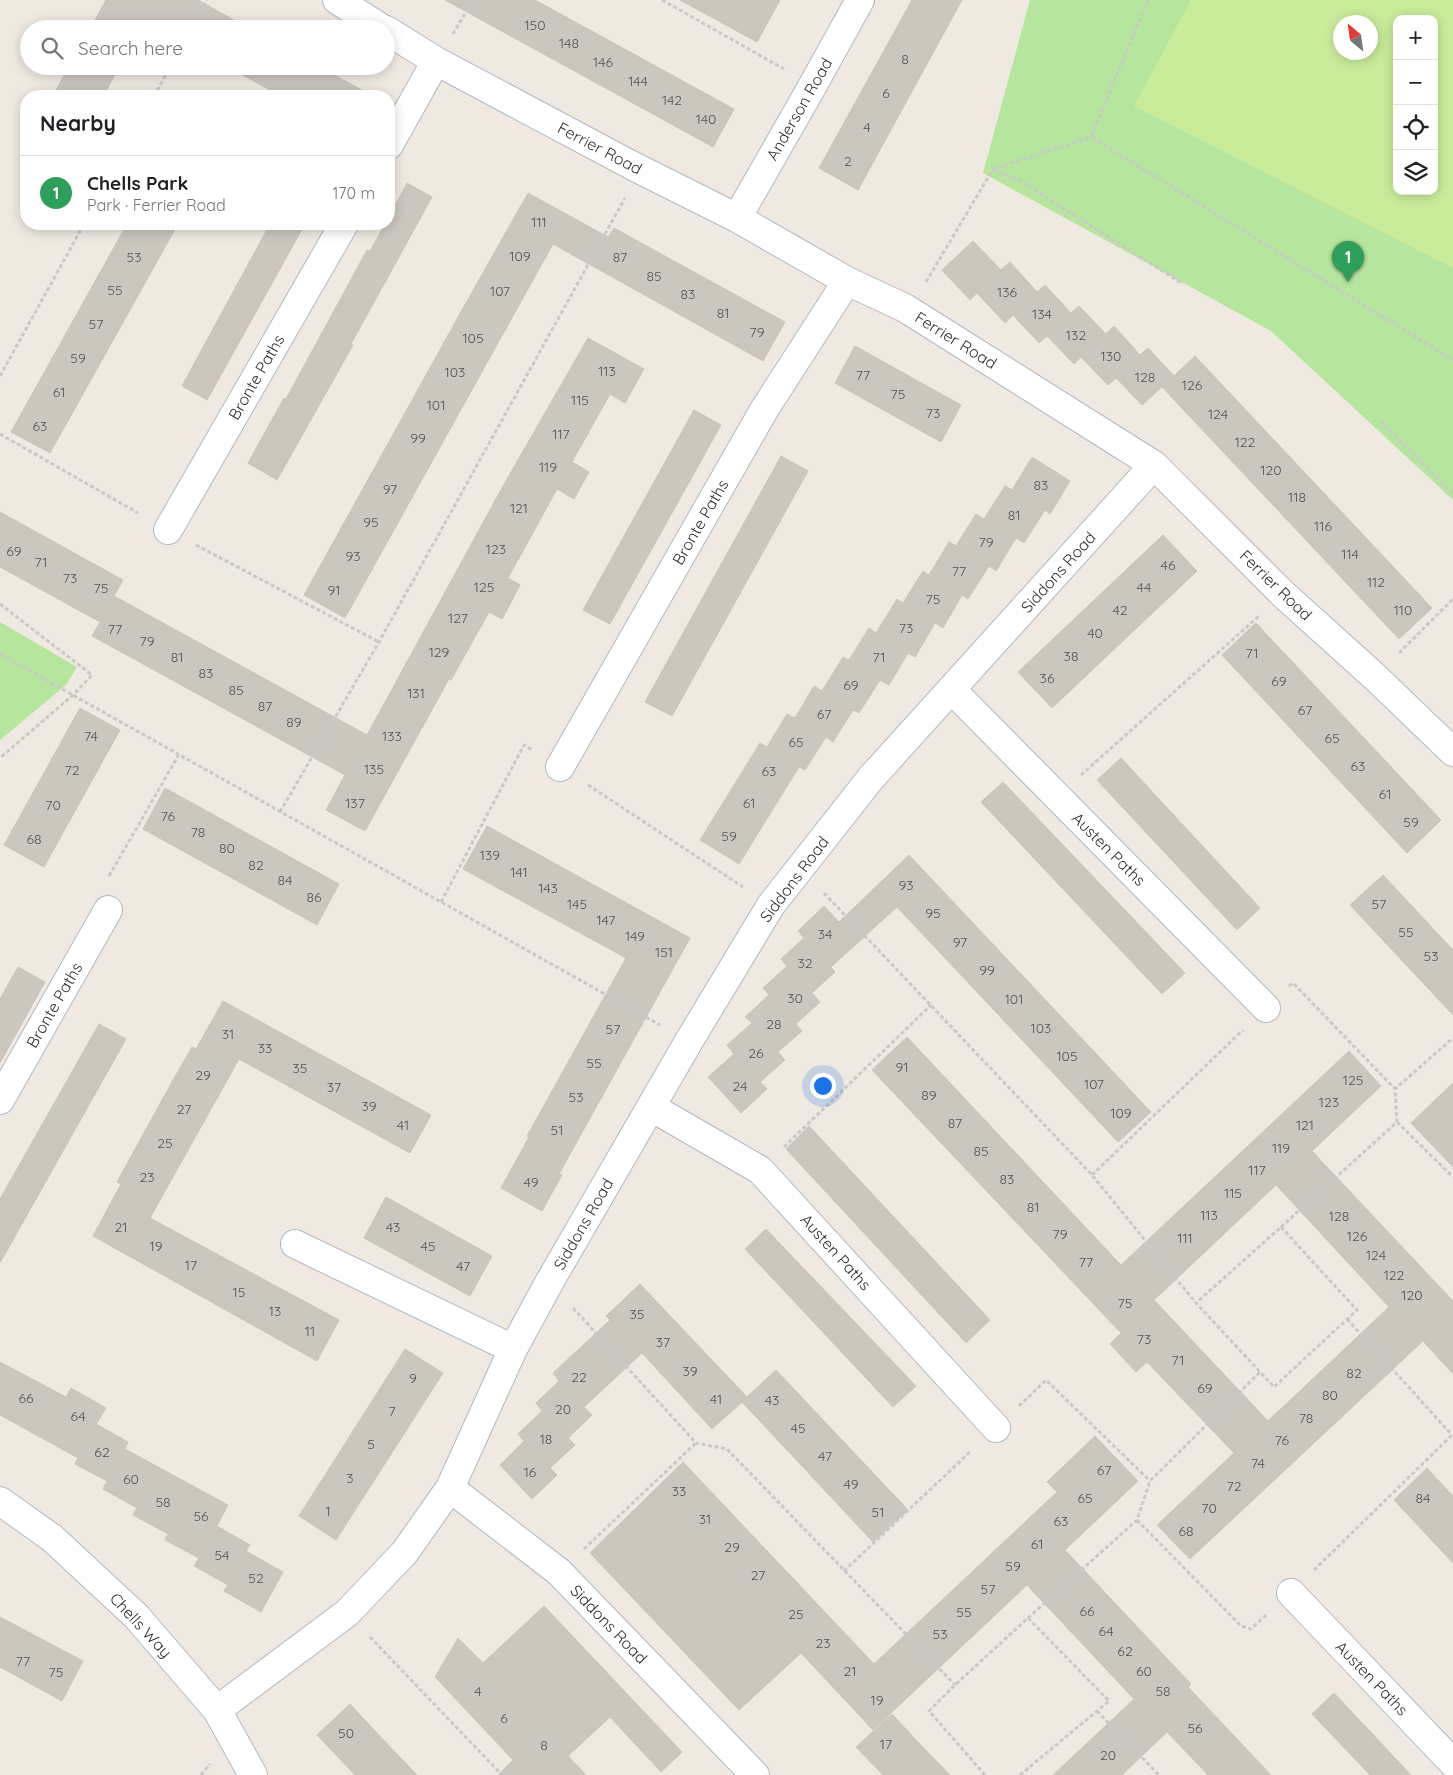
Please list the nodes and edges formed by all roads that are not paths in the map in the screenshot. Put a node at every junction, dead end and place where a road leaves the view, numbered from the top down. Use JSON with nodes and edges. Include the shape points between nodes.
{"nodes":[{"id":1,"x":337,"y":0,"type":"edge"},
{"id":2,"x":860,"y":0,"type":"edge"},
{"id":3,"x":369,"y":20,"type":"edge"},
{"id":4,"x":395,"y":36,"type":"edge"},
{"id":5,"x":436,"y":62,"type":"junction"},
{"id":6,"x":395,"y":134,"type":"edge"},
{"id":7,"x":737,"y":218,"type":"junction"},
{"id":8,"x":341,"y":230,"type":"edge"},
{"id":9,"x":847,"y":281,"type":"junction"},
{"id":10,"x":1154,"y":466,"type":"junction"},
{"id":11,"x":168,"y":530,"type":"dead end"},
{"id":12,"x":952,"y":690,"type":"junction"},
{"id":13,"x":1453,"y":752,"type":"edge"},
{"id":14,"x":560,"y":767,"type":"road end"},
{"id":15,"x":108,"y":910,"type":"road end"},
{"id":16,"x":1266,"y":1008,"type":"road end"},
{"id":17,"x":0,"y":1100,"type":"edge"},
{"id":18,"x":651,"y":1107,"type":"junction"},
{"id":19,"x":295,"y":1244,"type":"dead end"},
{"id":20,"x":513,"y":1349,"type":"junction"},
{"id":21,"x":996,"y":1428,"type":"road end"},
{"id":22,"x":450,"y":1488,"type":"junction"},
{"id":23,"x":0,"y":1501,"type":"edge"},
{"id":24,"x":1291,"y":1593,"type":"road end"},
{"id":25,"x":217,"y":1710,"type":"junction"},
{"id":26,"x":1453,"y":1763,"type":"edge"},
{"id":27,"x":253,"y":1775,"type":"edge"},
{"id":28,"x":755,"y":1775,"type":"edge"}],
"edges":[{"from":1,"to":3,"type":"street","name":"Ferrier Road"},
{"from":2,"to":7,"type":"street","name":"Anderson Road"},
{"from":4,"to":5,"type":"street","name":"Ferrier Road"},
{"from":5,"to":6,"type":"street"},
{"from":5,"to":7,"type":"street","name":"Ferrier Road"},
{"from":7,"to":9,"type":"street","name":"Ferrier Road"},
{"from":8,"to":11,"type":"street","name":"Bronte Paths"},
{"from":9,"to":10,"type":"street","name":"Ferrier Road","via":[[905,308]]},
{"from":9,"to":14,"type":"street","name":"Bronte Paths","via":[[764,410]]},
{"from":10,"to":12,"type":"street","name":"Siddons Road"},
{"from":10,"to":13,"type":"street","name":"Ferrier Road","via":[[1283,594]]},
{"from":12,"to":16,"type":"street","name":"Austen Paths"},
{"from":12,"to":18,"type":"street","name":"Siddons Road","via":[[871,778],[771,905]]},
{"from":15,"to":17,"type":"street","name":"Bronte Paths"},
{"from":18,"to":20,"type":"street","name":"Siddons Road"},
{"from":18,"to":21,"type":"street","name":"Austen Paths","via":[[760,1170]]},
{"from":19,"to":20,"type":"street"},
{"from":20,"to":22,"type":"street","name":"Siddons Road"},
{"from":22,"to":25,"type":"street","name":"Siddons Road","via":[[405,1552],[347,1613]]},
{"from":22,"to":28,"type":"street","name":"Siddons Road","via":[[559,1572]]},
{"from":23,"to":25,"type":"street","name":"Chells Way","via":[[52,1538],[136,1616]]},
{"from":24,"to":26,"type":"street","name":"Austen Paths"},
{"from":25,"to":27,"type":"street","name":"Chells Way"}]}
